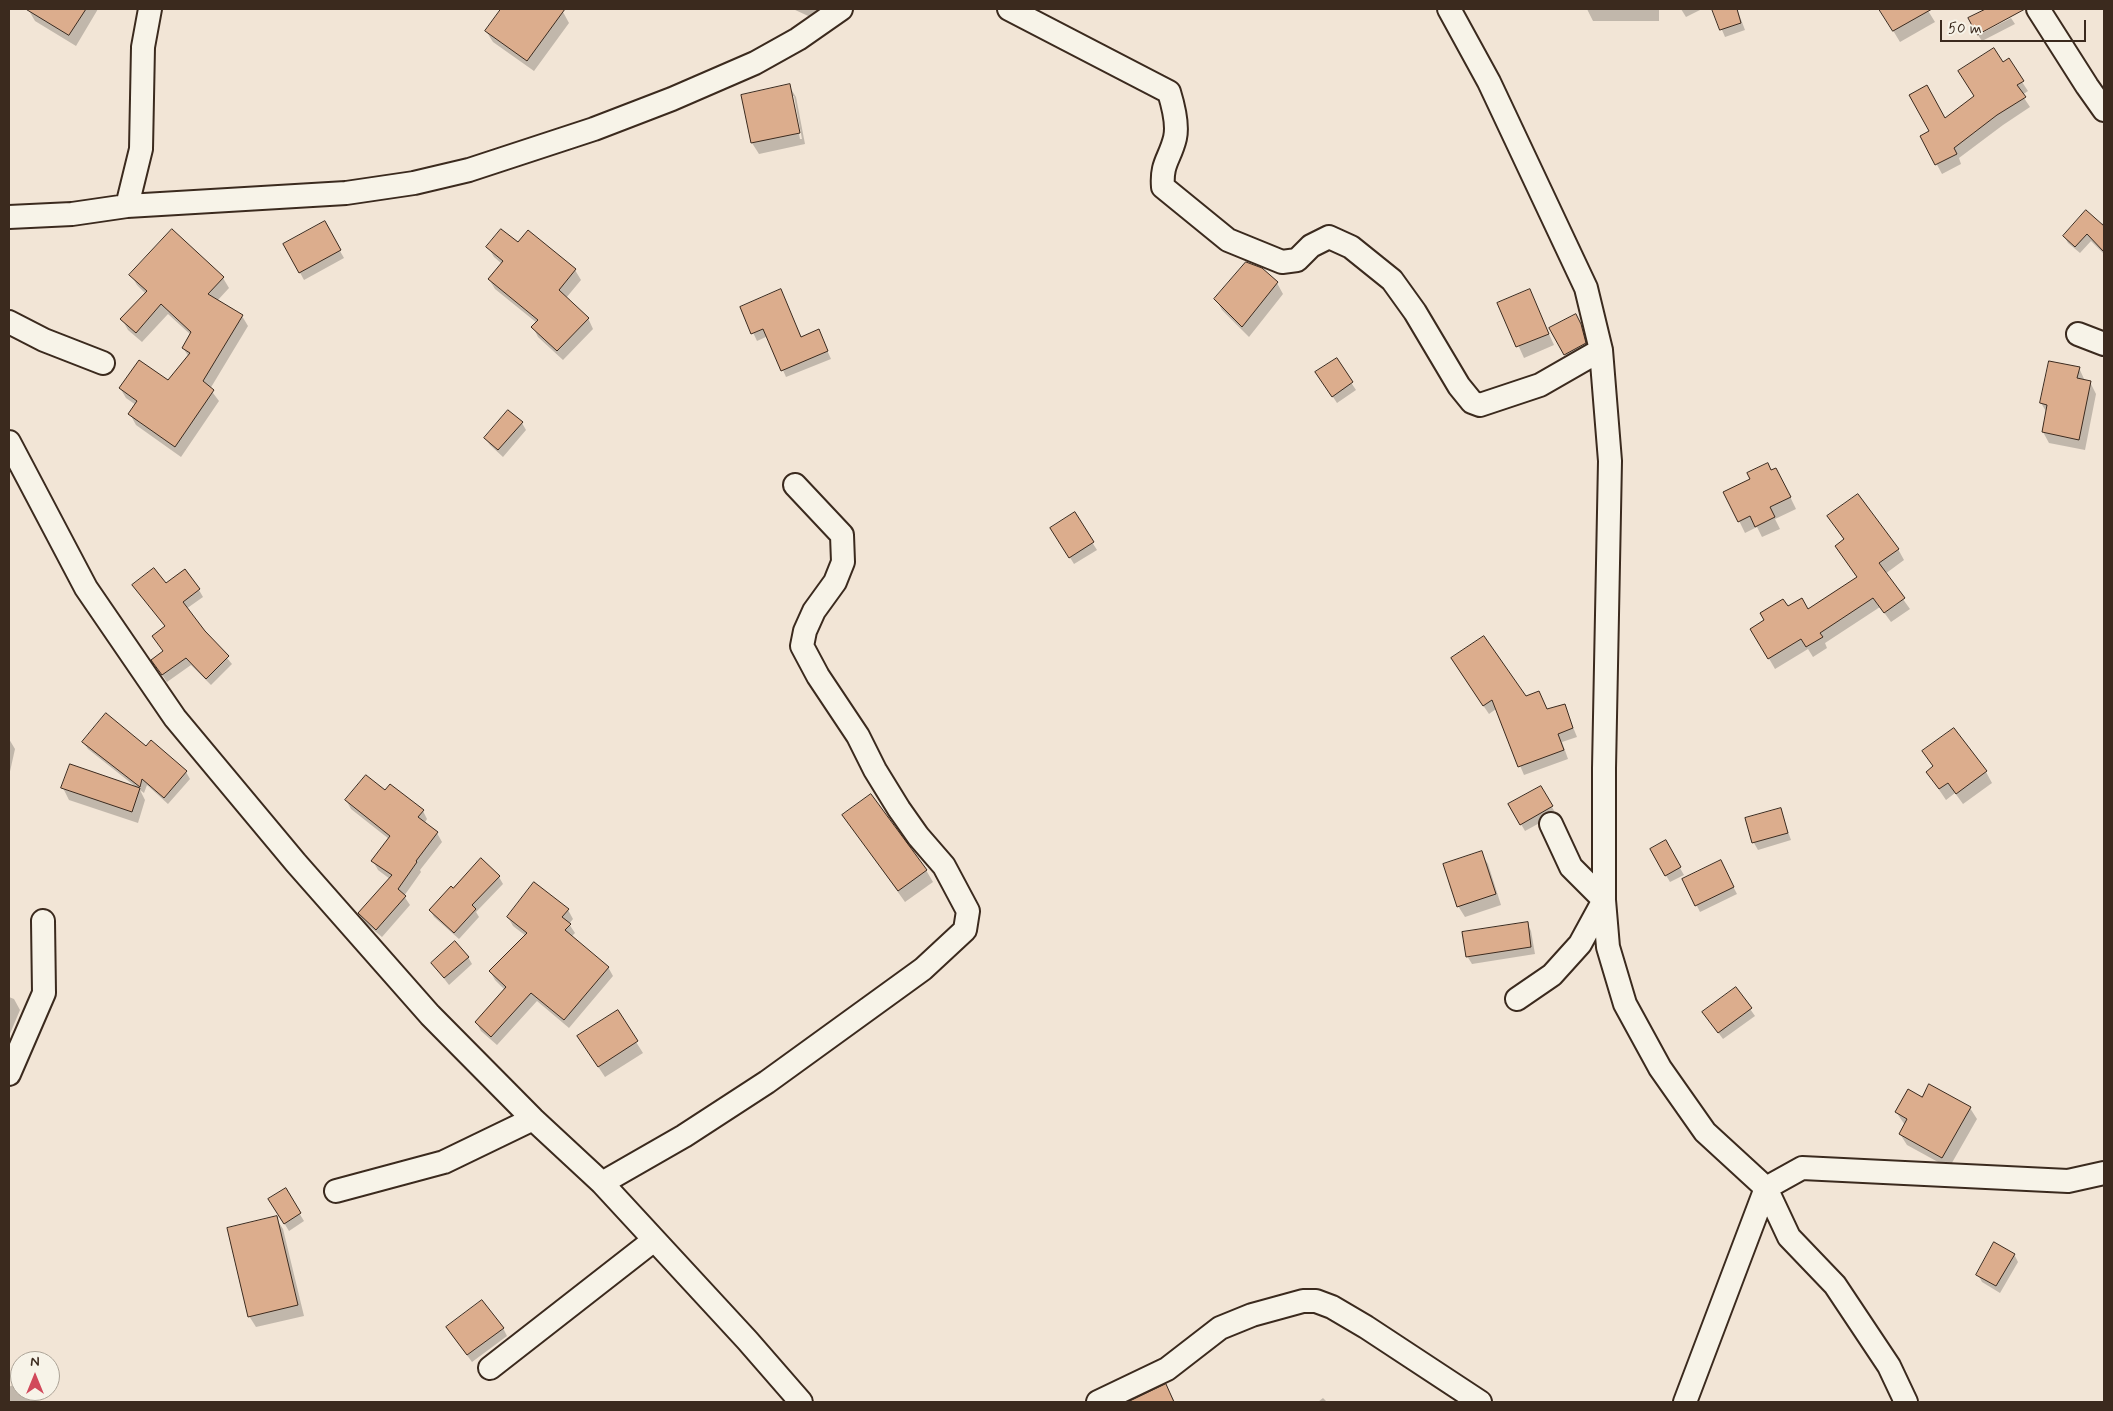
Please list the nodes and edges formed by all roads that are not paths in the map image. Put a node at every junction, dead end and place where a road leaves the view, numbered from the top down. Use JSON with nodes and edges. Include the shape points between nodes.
{"nodes":[{"id":1,"x":150,"y":9,"type":"edge"},
{"id":2,"x":841,"y":9,"type":"edge"},
{"id":3,"x":1009,"y":9,"type":"edge"},
{"id":4,"x":1449,"y":9,"type":"edge"},
{"id":5,"x":2038,"y":9,"type":"edge"},
{"id":6,"x":2104,"y":110,"type":"edge"},
{"id":7,"x":127,"y":206,"type":"junction"},
{"id":8,"x":9,"y":217,"type":"edge"},
{"id":9,"x":9,"y":322,"type":"edge"},
{"id":10,"x":2078,"y":334,"type":"dead end"},
{"id":11,"x":2104,"y":344,"type":"edge"},
{"id":12,"x":1601,"y":350,"type":"junction"},
{"id":13,"x":103,"y":364,"type":"dead end"},
{"id":14,"x":9,"y":442,"type":"edge"},
{"id":15,"x":795,"y":486,"type":"dead end"},
{"id":16,"x":1552,"y":824,"type":"dead end"},
{"id":17,"x":1604,"y":900,"type":"junction"},
{"id":18,"x":42,"y":921,"type":"dead end"},
{"id":19,"x":1517,"y":998,"type":"dead end"},
{"id":20,"x":9,"y":1074,"type":"edge"},
{"id":21,"x":533,"y":1119,"type":"junction"},
{"id":22,"x":2104,"y":1173,"type":"edge"},
{"id":23,"x":602,"y":1184,"type":"junction"},
{"id":24,"x":1766,"y":1188,"type":"junction"},
{"id":25,"x":336,"y":1191,"type":"dead end"},
{"id":26,"x":654,"y":1240,"type":"junction"},
{"id":27,"x":490,"y":1368,"type":"dead end"},
{"id":28,"x":801,"y":1402,"type":"edge"},
{"id":29,"x":1098,"y":1402,"type":"edge"},
{"id":30,"x":1480,"y":1402,"type":"edge"},
{"id":31,"x":1685,"y":1402,"type":"edge"},
{"id":32,"x":1906,"y":1402,"type":"edge"}],
"edges":[{"from":1,"to":7,"type":"street","via":[[143,46],[141,150]]},
{"from":2,"to":7,"type":"street","via":[[798,39],[755,63],[672,100],[524,154],[469,170],[414,183],[346,193]]},
{"from":3,"to":12,"type":"street","via":[[1169,92],[1176,137],[1162,172],[1163,187],[1228,240],[1282,262],[1297,260],[1311,246],[1329,237],[1351,247],[1392,280],[1416,312],[1459,386],[1472,402],[1480,405],[1540,385]]},
{"from":4,"to":12,"type":"street","via":[[1490,82],[1586,288]]},
{"from":5,"to":6,"type":"street"},
{"from":7,"to":8,"type":"street","via":[[72,214]]},
{"from":9,"to":13,"type":"street"},
{"from":10,"to":11,"type":"street"},
{"from":12,"to":17,"type":"street","via":[[1610,461]]},
{"from":14,"to":21,"type":"street","via":[[86,588],[175,718],[296,863],[430,1015]]},
{"from":15,"to":23,"type":"street","via":[[842,535],[843,562],[835,582],[814,611],[802,646],[899,809],[944,866],[968,911],[965,930],[923,969],[767,1082]]},
{"from":16,"to":17,"type":"street","via":[[1570,867]]},
{"from":17,"to":19,"type":"street","via":[[1580,944],[1552,975]]},
{"from":17,"to":24,"type":"street","via":[[1608,947],[1624,1004],[1660,1068],[1705,1132]]},
{"from":18,"to":20,"type":"street","via":[[44,993]]},
{"from":21,"to":23,"type":"street"},
{"from":21,"to":25,"type":"street","via":[[444,1162]]},
{"from":22,"to":24,"type":"street","via":[[2068,1181],[1802,1168]]},
{"from":23,"to":26,"type":"street"},
{"from":24,"to":31,"type":"street"},
{"from":24,"to":32,"type":"street","via":[[1789,1237],[1835,1286],[1889,1366]]},
{"from":26,"to":27,"type":"street"},
{"from":26,"to":28,"type":"street"},
{"from":29,"to":30,"type":"street","via":[[1167,1369],[1220,1328],[1303,1301],[1316,1301],[1332,1307]]}]}
